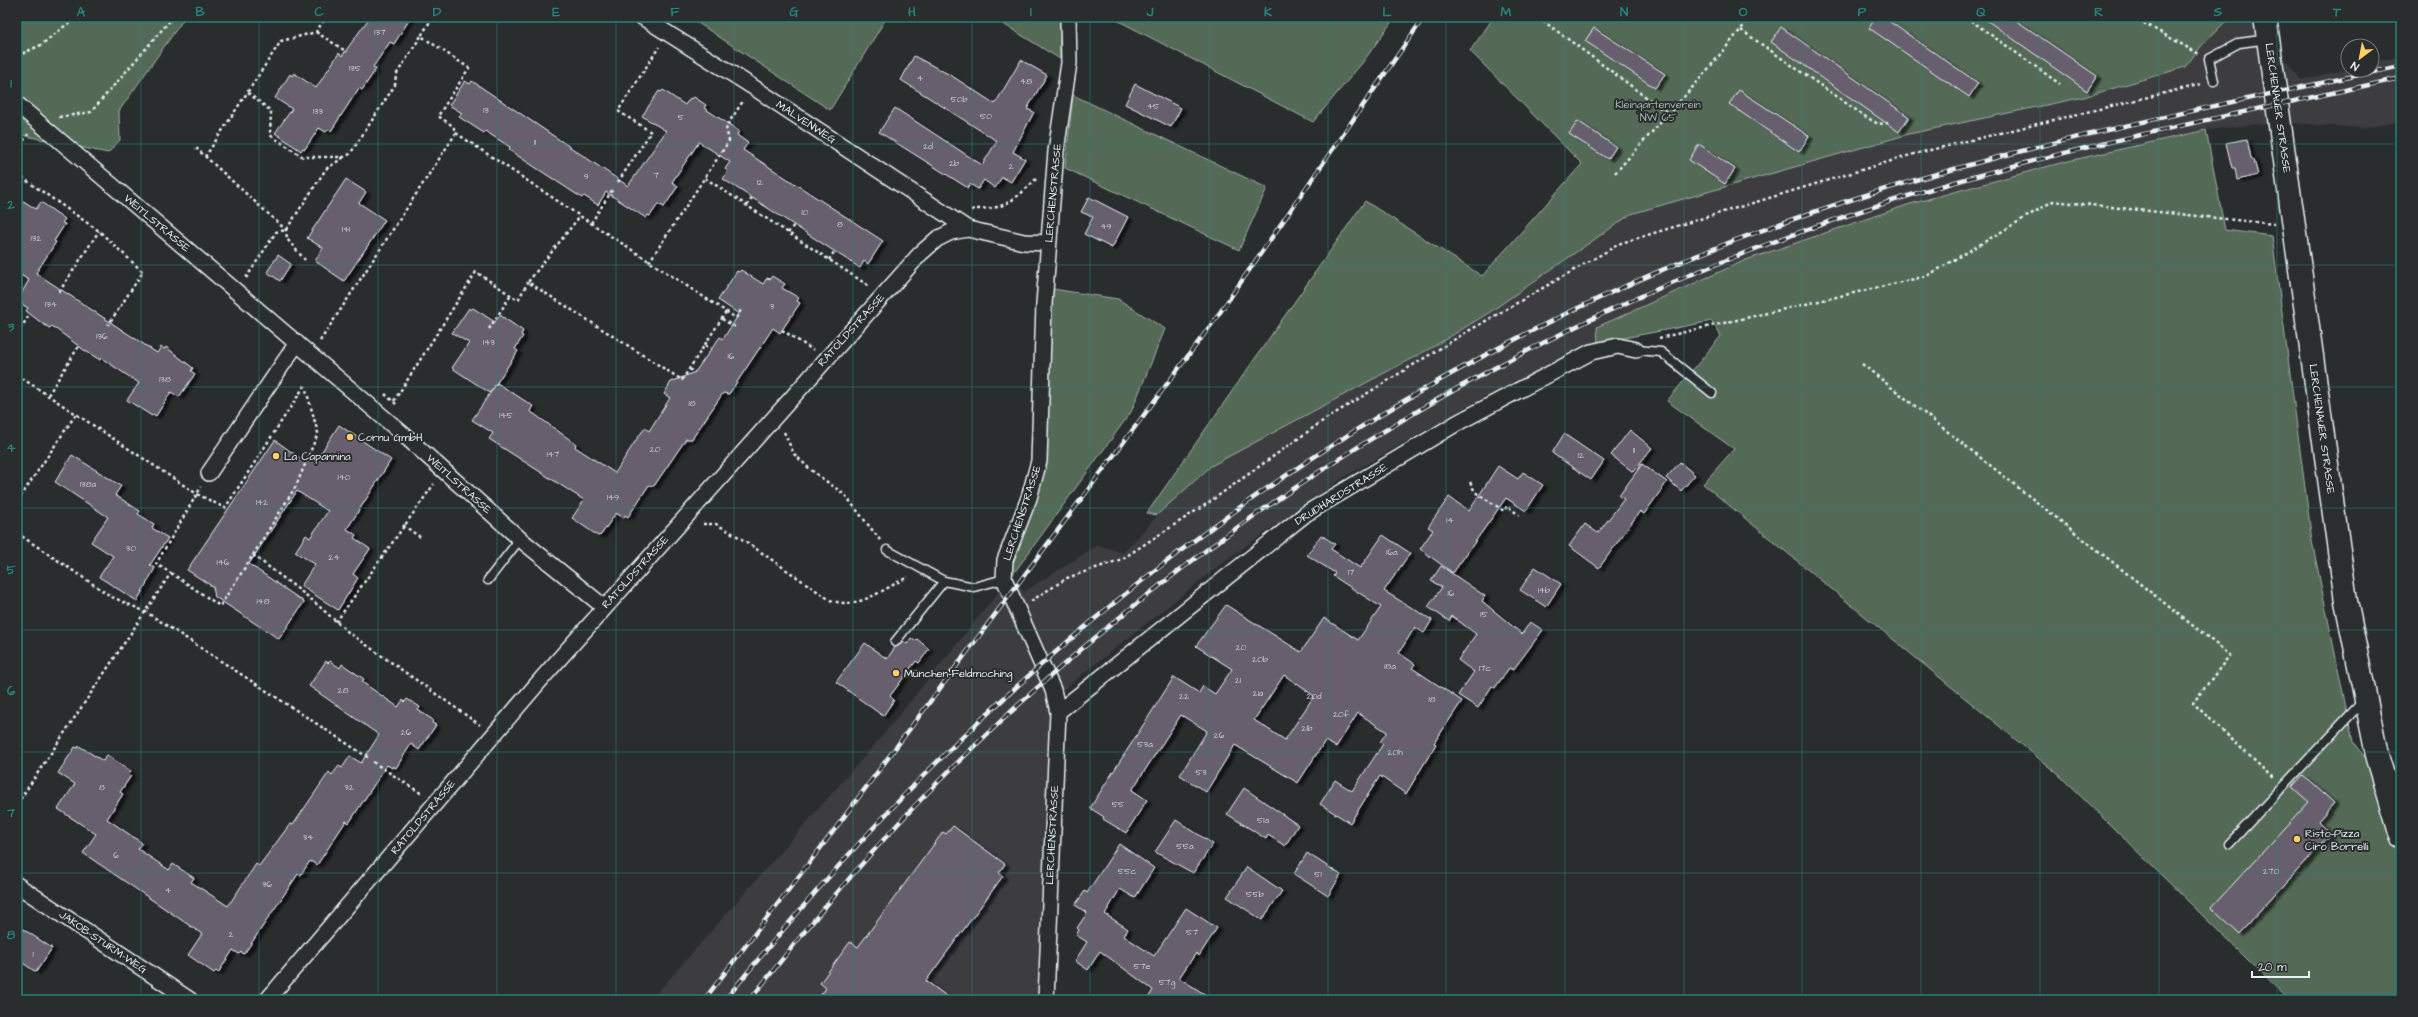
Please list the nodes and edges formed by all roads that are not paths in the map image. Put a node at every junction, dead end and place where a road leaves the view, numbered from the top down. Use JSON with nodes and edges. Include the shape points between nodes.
{"nodes":[{"id":1,"x":642,"y":17,"type":"edge"},
{"id":2,"x":1068,"y":17,"type":"edge"},
{"id":3,"x":2265,"y":17,"type":"edge"},
{"id":4,"x":2269,"y":39,"type":"junction"},
{"id":5,"x":2214,"y":81,"type":"road end"},
{"id":6,"x":17,"y":104,"type":"edge"},
{"id":7,"x":968,"y":229,"type":"junction"},
{"id":8,"x":1048,"y":243,"type":"junction"},
{"id":9,"x":298,"y":343,"type":"junction"},
{"id":10,"x":1636,"y":350,"type":"joint"},
{"id":11,"x":1712,"y":393,"type":"dead end"},
{"id":12,"x":209,"y":472,"type":"road end"},
{"id":13,"x":520,"y":539,"type":"junction"},
{"id":14,"x":887,"y":550,"type":"road end"},
{"id":15,"x":1004,"y":579,"type":"junction"},
{"id":16,"x":488,"y":580,"type":"dead end"},
{"id":17,"x":944,"y":581,"type":"junction"},
{"id":18,"x":604,"y":607,"type":"junction"},
{"id":19,"x":896,"y":642,"type":"dead end"},
{"id":20,"x":2366,"y":698,"type":"junction"},
{"id":21,"x":1058,"y":712,"type":"junction"},
{"id":22,"x":2393,"y":784,"type":"edge"},
{"id":23,"x":2401,"y":836,"type":"edge"},
{"id":24,"x":2229,"y":844,"type":"dead end"},
{"id":25,"x":18,"y":888,"type":"edge"},
{"id":26,"x":190,"y":1000,"type":"edge"},
{"id":27,"x":267,"y":1000,"type":"edge"},
{"id":28,"x":1046,"y":1000,"type":"edge"}],
"edges":[{"from":1,"to":7,"type":"street","name":"MALVENWEG"},
{"from":2,"to":8,"type":"street","name":"LERCHENSTRASSE","via":[[1069,63],[1056,151]]},
{"from":3,"to":4,"type":"main road","name":"LERCHENAUER STRASSE"},
{"from":4,"to":5,"type":"lane","via":[[2239,43],[2209,59]]},
{"from":4,"to":20,"type":"main road","name":"LERCHENAUER STRASSE","via":[[2346,601]]},
{"from":6,"to":9,"type":"street","name":"WEITLSTRASSE"},
{"from":7,"to":8,"type":"street","name":"RATOLDSTRASSE","via":[[1024,242]]},
{"from":7,"to":18,"type":"street","name":"RATOLDSTRASSE","via":[[951,232],[937,239],[920,254]]},
{"from":8,"to":15,"type":"street","name":"LERCHENSTRASSE","via":[[1039,460],[1029,498],[1005,560]]},
{"from":9,"to":12,"type":"street"},
{"from":9,"to":13,"type":"street","name":"WEITLSTRASSE"},
{"from":10,"to":11,"type":"lane","via":[[1660,352]]},
{"from":10,"to":21,"type":"street","name":"DRUDHARDSTRASSE","via":[[1618,346],[1591,352],[1457,423],[1307,513]]},
{"from":13,"to":16,"type":"lane"},
{"from":13,"to":18,"type":"street","name":"WEITLSTRASSE"},
{"from":14,"to":17,"type":"lane"},
{"from":15,"to":17,"type":"lane","via":[[974,587]]},
{"from":15,"to":21,"type":"street","name":"LERCHENSTRASSE","via":[[1053,690]]},
{"from":17,"to":19,"type":"lane"},
{"from":18,"to":27,"type":"street","name":"RATOLDSTRASSE"},
{"from":20,"to":22,"type":"main road","name":"LERCHENAUER STRASSE"},
{"from":20,"to":24,"type":"lane"},
{"from":21,"to":28,"type":"street","name":"LERCHENSTRASSE"},
{"from":22,"to":23,"type":"main road","name":"LERCHENAUER STRASSE"},
{"from":25,"to":26,"type":"street","name":"JAKOB-STURM-WEG"}]}
